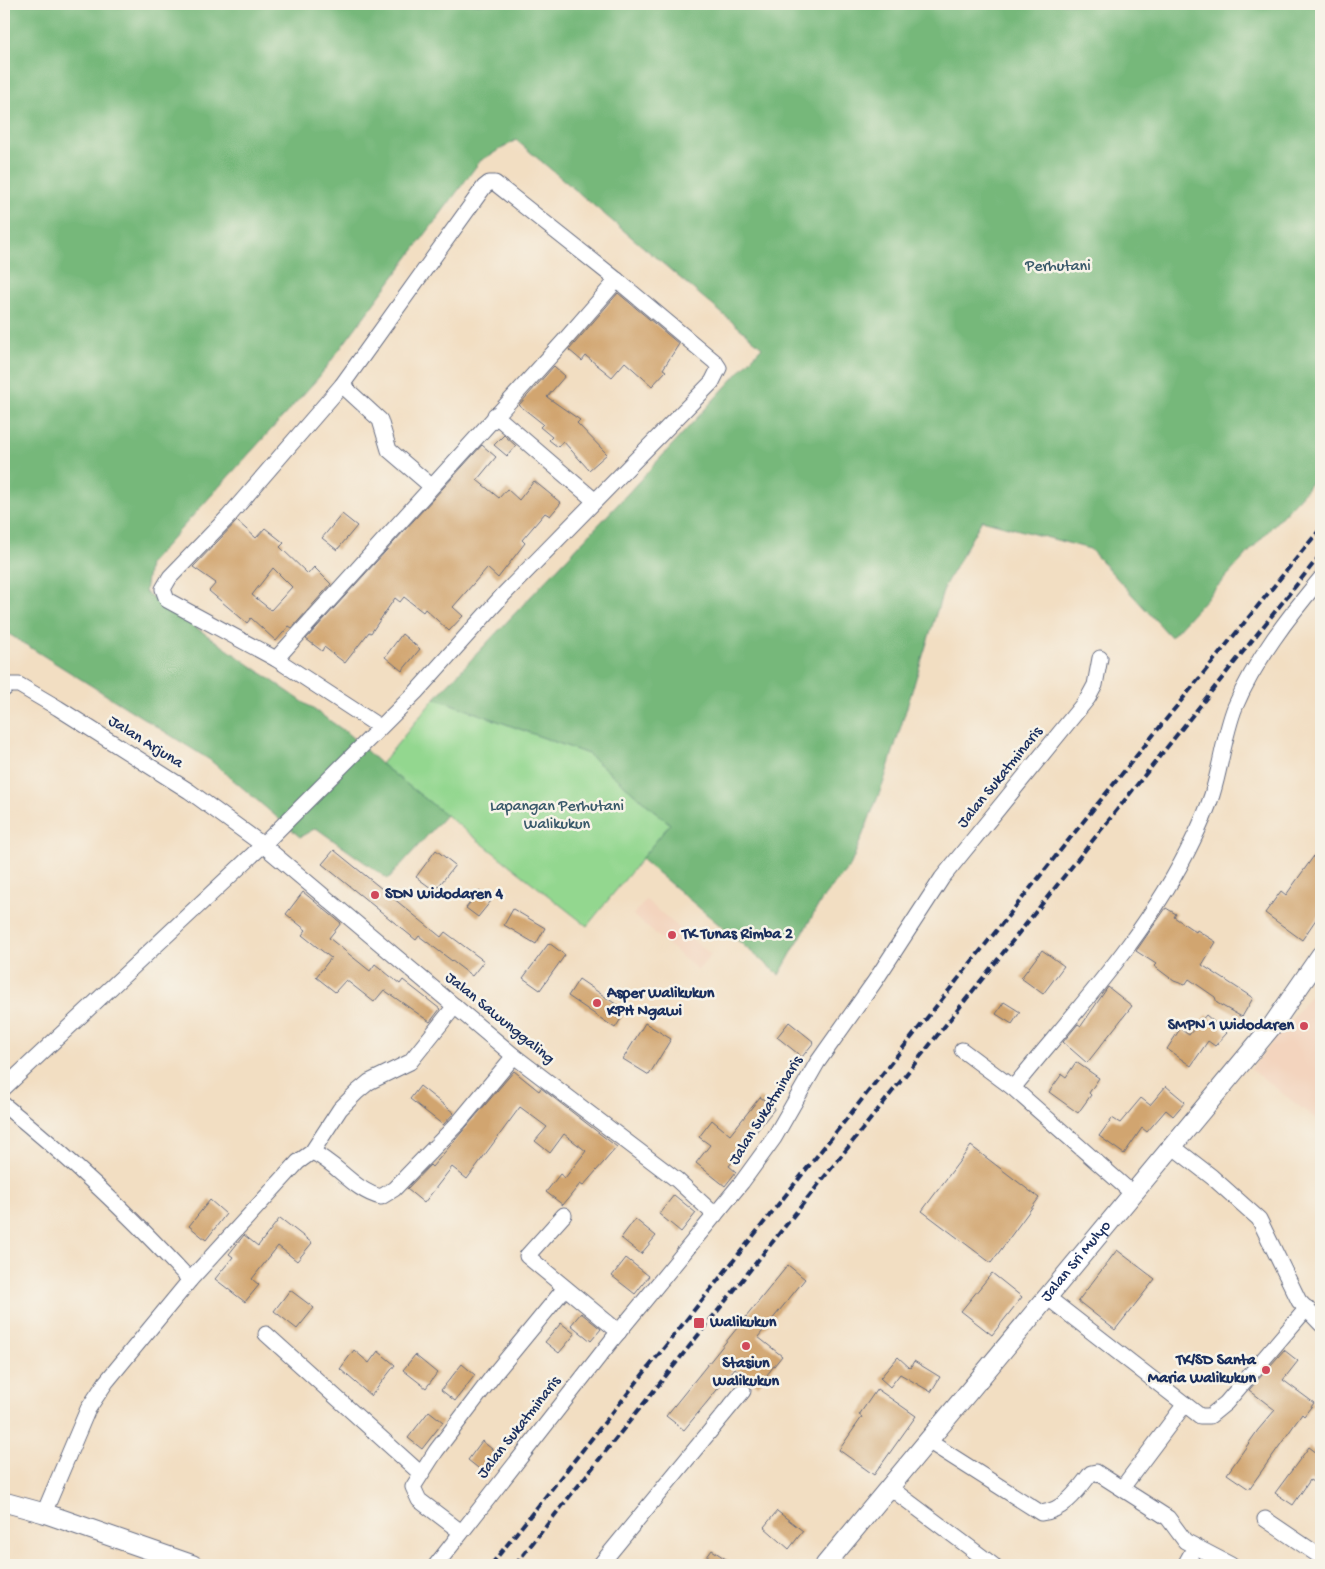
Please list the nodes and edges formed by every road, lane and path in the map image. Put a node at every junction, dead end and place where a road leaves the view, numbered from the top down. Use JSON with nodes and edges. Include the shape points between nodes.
{"nodes":[{"id":1,"x":617,"y":280,"type":"junction"},
{"id":2,"x":342,"y":385,"type":"junction"},
{"id":3,"x":496,"y":415,"type":"junction"},
{"id":4,"x":431,"y":486,"type":"junction"},
{"id":5,"x":594,"y":500,"type":"junction"},
{"id":6,"x":1321,"y":578,"type":"edge"},
{"id":7,"x":1100,"y":658,"type":"dead end"},
{"id":8,"x":276,"y":659,"type":"junction"},
{"id":9,"x":4,"y":689,"type":"edge"},
{"id":10,"x":380,"y":727,"type":"junction"},
{"id":11,"x":264,"y":845,"type":"junction"},
{"id":12,"x":1321,"y":954,"type":"edge"},
{"id":13,"x":455,"y":1006,"type":"junction"},
{"id":14,"x":962,"y":1050,"type":"dead end"},
{"id":15,"x":514,"y":1056,"type":"junction"},
{"id":16,"x":4,"y":1088,"type":"edge"},
{"id":17,"x":1013,"y":1088,"type":"junction"},
{"id":18,"x":4,"y":1105,"type":"edge"},
{"id":19,"x":1172,"y":1146,"type":"junction"},
{"id":20,"x":312,"y":1152,"type":"junction"},
{"id":21,"x":1132,"y":1193,"type":"junction"},
{"id":22,"x":564,"y":1215,"type":"dead end"},
{"id":23,"x":715,"y":1215,"type":"junction"},
{"id":24,"x":190,"y":1280,"type":"junction"},
{"id":25,"x":564,"y":1288,"type":"junction"},
{"id":26,"x":1047,"y":1297,"type":"junction"},
{"id":27,"x":1306,"y":1308,"type":"junction"},
{"id":28,"x":1321,"y":1324,"type":"edge"},
{"id":29,"x":619,"y":1332,"type":"junction"},
{"id":30,"x":266,"y":1334,"type":"dead end"},
{"id":31,"x":743,"y":1391,"type":"dead end"},
{"id":32,"x":1185,"y":1404,"type":"junction"},
{"id":33,"x":928,"y":1441,"type":"junction"},
{"id":34,"x":420,"y":1473,"type":"junction"},
{"id":35,"x":889,"y":1487,"type":"junction"},
{"id":36,"x":1122,"y":1488,"type":"junction"},
{"id":37,"x":4,"y":1502,"type":"edge"},
{"id":38,"x":44,"y":1513,"type":"junction"},
{"id":39,"x":1265,"y":1519,"type":"dead end"},
{"id":40,"x":461,"y":1532,"type":"junction"},
{"id":41,"x":1194,"y":1548,"type":"junction"},
{"id":42,"x":1321,"y":1557,"type":"edge"},
{"id":43,"x":193,"y":1565,"type":"edge"},
{"id":44,"x":436,"y":1565,"type":"edge"},
{"id":45,"x":600,"y":1565,"type":"edge"},
{"id":46,"x":824,"y":1565,"type":"edge"},
{"id":47,"x":993,"y":1565,"type":"edge"},
{"id":48,"x":1185,"y":1565,"type":"edge"},
{"id":49,"x":1231,"y":1565,"type":"edge"}],
"edges":[{"from":1,"to":2,"type":"street","via":[[503,187],[489,183]]},
{"from":1,"to":3,"type":"street"},
{"from":1,"to":5,"type":"street","via":[[719,368],[712,382]]},
{"from":2,"to":4,"type":"street","via":[[380,420],[389,450]]},
{"from":2,"to":8,"type":"street","via":[[162,589],[167,600]]},
{"from":3,"to":4,"type":"street"},
{"from":3,"to":5,"type":"street"},
{"from":4,"to":8,"type":"street"},
{"from":5,"to":10,"type":"street"},
{"from":6,"to":17,"type":"street","via":[[1298,605],[1246,684],[1227,732],[1211,795],[1193,840],[1164,894],[1138,935]]},
{"from":7,"to":23,"type":"street","name":"Jalan Sukatminaris","via":[[1095,685],[1088,698],[942,878],[817,1063],[774,1138]]},
{"from":8,"to":10,"type":"street"},
{"from":9,"to":11,"type":"street","name":"Jalan Arjuna","via":[[9,685],[19,685],[58,708],[189,791]]},
{"from":10,"to":11,"type":"street"},
{"from":11,"to":13,"type":"street","name":"Jalan Sawunggaling"},
{"from":11,"to":16,"type":"street"},
{"from":12,"to":19,"type":"main road","name":"Jalan Sri Mulyo","via":[[1272,1026]]},
{"from":13,"to":15,"type":"street","name":"Jalan Sawunggaling"},
{"from":13,"to":20,"type":"street","via":[[410,1062],[356,1092],[340,1109]]},
{"from":14,"to":17,"type":"street"},
{"from":15,"to":20,"type":"street","via":[[459,1122],[394,1189],[381,1197],[370,1194]]},
{"from":15,"to":23,"type":"street","name":"Jalan Sawunggaling","via":[[677,1180]]},
{"from":17,"to":21,"type":"street"},
{"from":18,"to":24,"type":"street","via":[[147,1233]]},
{"from":19,"to":21,"type":"main road","name":"Jalan Sri Mulyo"},
{"from":19,"to":27,"type":"street","via":[[1259,1219],[1293,1289]]},
{"from":20,"to":24,"type":"street","via":[[298,1162]]},
{"from":21,"to":26,"type":"main road","name":"Jalan Sri Mulyo"},
{"from":22,"to":25,"type":"street","via":[[527,1256]]},
{"from":23,"to":29,"type":"street","name":"Jalan Sukatminaris"},
{"from":24,"to":38,"type":"street","via":[[106,1382],[88,1409]]},
{"from":25,"to":29,"type":"street"},
{"from":25,"to":34,"type":"street"},
{"from":26,"to":32,"type":"street"},
{"from":26,"to":33,"type":"main road","name":"Jalan Sri Mulyo"},
{"from":27,"to":28,"type":"street"},
{"from":27,"to":32,"type":"street","via":[[1226,1403],[1210,1416],[1200,1416]]},
{"from":29,"to":40,"type":"street","name":"Jalan Sukatminaris"},
{"from":30,"to":34,"type":"street"},
{"from":31,"to":45,"type":"street"},
{"from":32,"to":36,"type":"street"},
{"from":33,"to":35,"type":"main road","name":"Jalan Sri Mulyo"},
{"from":33,"to":36,"type":"street","via":[[1041,1513],[1048,1513],[1063,1504],[1091,1473],[1096,1472]]},
{"from":34,"to":40,"type":"street","via":[[413,1487],[414,1493]]},
{"from":35,"to":46,"type":"main road","name":"Jalan Sri Mulyo"},
{"from":35,"to":47,"type":"street"},
{"from":36,"to":41,"type":"street","via":[[1168,1518]]},
{"from":37,"to":38,"type":"main road"},
{"from":38,"to":43,"type":"main road"},
{"from":39,"to":42,"type":"street"},
{"from":40,"to":44,"type":"street","name":"Jalan Sukatminaris"},
{"from":41,"to":48,"type":"street"},
{"from":41,"to":49,"type":"street"}]}
